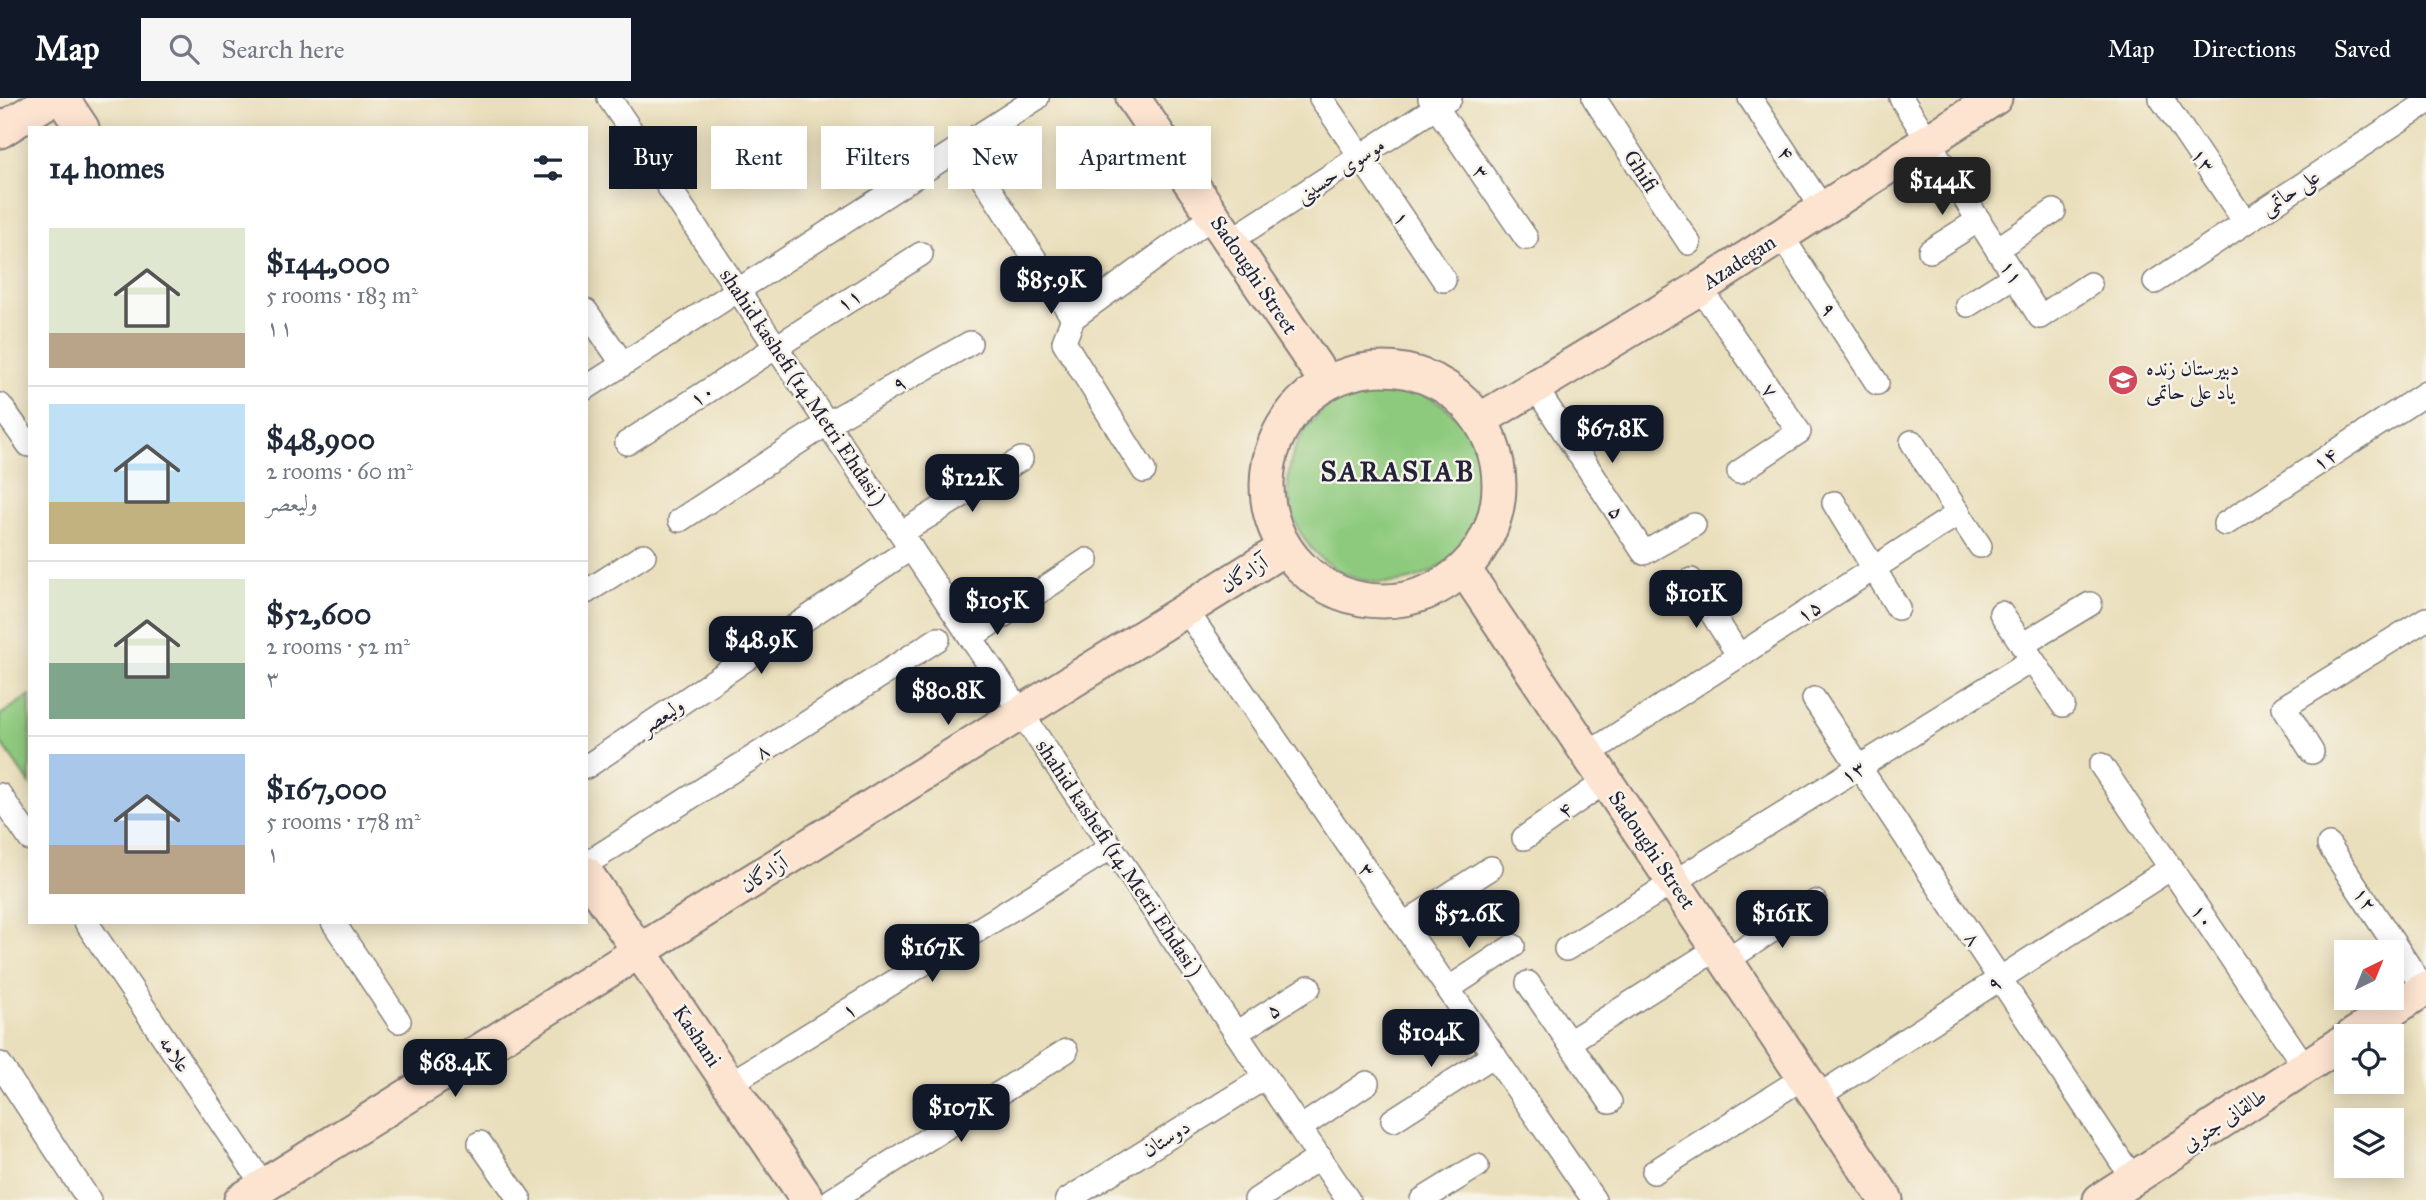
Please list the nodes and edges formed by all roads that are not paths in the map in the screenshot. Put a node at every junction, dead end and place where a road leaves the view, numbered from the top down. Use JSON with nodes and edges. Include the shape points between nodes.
{"nodes":[{"id":1,"x":53,"y":98,"type":"edge"},
{"id":2,"x":62,"y":98,"type":"edge"},
{"id":3,"x":1037,"y":98,"type":"edge"},
{"id":4,"x":1133,"y":98,"type":"edge"},
{"id":5,"x":1321,"y":98,"type":"edge"},
{"id":6,"x":1594,"y":98,"type":"edge"},
{"id":7,"x":1750,"y":98,"type":"edge"},
{"id":8,"x":1901,"y":98,"type":"edge"},
{"id":9,"x":1995,"y":98,"type":"edge"},
{"id":10,"x":2161,"y":98,"type":"edge"},
{"id":11,"x":615,"y":100,"type":"edge"},
{"id":12,"x":1439,"y":101,"type":"edge"},
{"id":13,"x":2426,"y":103,"type":"edge"},
{"id":14,"x":81,"y":126,"type":"edge"},
{"id":15,"x":993,"y":126,"type":"edge"},
{"id":16,"x":0,"y":131,"type":"edge"},
{"id":17,"x":1928,"y":141,"type":"junction"},
{"id":18,"x":948,"y":155,"type":"edge"},
{"id":19,"x":1360,"y":157,"type":"junction"},
{"id":20,"x":990,"y":189,"type":"edge"},
{"id":21,"x":1823,"y":209,"type":"junction"},
{"id":22,"x":2054,"y":211,"type":"dead end"},
{"id":23,"x":1979,"y":220,"type":"junction"},
{"id":24,"x":2245,"y":222,"type":"junction"},
{"id":25,"x":1222,"y":228,"type":"junction"},
{"id":26,"x":1781,"y":235,"type":"junction"},
{"id":27,"x":1526,"y":238,"type":"dead end"},
{"id":28,"x":1689,"y":243,"type":"dead end"},
{"id":29,"x":1997,"y":249,"type":"junction"},
{"id":30,"x":1930,"y":251,"type":"dead end"},
{"id":31,"x":921,"y":254,"type":"dead end"},
{"id":32,"x":2014,"y":276,"type":"junction"},
{"id":33,"x":1444,"y":280,"type":"dead end"},
{"id":34,"x":2155,"y":282,"type":"dead end"},
{"id":35,"x":2090,"y":284,"type":"dead end"},
{"id":36,"x":1700,"y":288,"type":"junction"},
{"id":37,"x":738,"y":290,"type":"junction"},
{"id":38,"x":1968,"y":305,"type":"dead end"},
{"id":39,"x":588,"y":314,"type":"edge"},
{"id":40,"x":1073,"y":318,"type":"junction"},
{"id":41,"x":970,"y":343,"type":"dead end"},
{"id":42,"x":776,"y":347,"type":"junction"},
{"id":43,"x":623,"y":364,"type":"junction"},
{"id":44,"x":1327,"y":383,"type":"junction"},
{"id":45,"x":1877,"y":383,"type":"dead end"},
{"id":46,"x":588,"y":387,"type":"edge"},
{"id":47,"x":1535,"y":387,"type":"junction"},
{"id":48,"x":2426,"y":393,"type":"edge"},
{"id":49,"x":0,"y":405,"type":"edge"},
{"id":50,"x":1479,"y":420,"type":"junction"},
{"id":51,"x":828,"y":423,"type":"junction"},
{"id":52,"x":1912,"y":442,"type":"dead end"},
{"id":53,"x":627,"y":443,"type":"dead end"},
{"id":54,"x":28,"y":444,"type":"edge"},
{"id":55,"x":1021,"y":459,"type":"dead end"},
{"id":56,"x":1144,"y":471,"type":"dead end"},
{"id":57,"x":1739,"y":472,"type":"dead end"},
{"id":58,"x":1834,"y":503,"type":"dead end"},
{"id":59,"x":1959,"y":513,"type":"junction"},
{"id":60,"x":680,"y":520,"type":"dead end"},
{"id":61,"x":2225,"y":524,"type":"dead end"},
{"id":62,"x":1695,"y":525,"type":"dead end"},
{"id":63,"x":906,"y":540,"type":"junction"},
{"id":64,"x":1980,"y":546,"type":"dead end"},
{"id":65,"x":1285,"y":548,"type":"junction"},
{"id":66,"x":644,"y":555,"type":"dead end"},
{"id":67,"x":1087,"y":560,"type":"dead end"},
{"id":68,"x":1464,"y":569,"type":"junction"},
{"id":69,"x":1874,"y":569,"type":"junction"},
{"id":70,"x":1690,"y":580,"type":"dead end"},
{"id":71,"x":588,"y":591,"type":"edge"},
{"id":72,"x":2090,"y":604,"type":"dead end"},
{"id":73,"x":1898,"y":608,"type":"dead end"},
{"id":74,"x":1186,"y":610,"type":"junction"},
{"id":75,"x":2001,"y":613,"type":"dead end"},
{"id":76,"x":2426,"y":618,"type":"edge"},
{"id":77,"x":971,"y":637,"type":"junction"},
{"id":78,"x":938,"y":639,"type":"dead end"},
{"id":79,"x":2027,"y":652,"type":"junction"},
{"id":80,"x":1739,"y":656,"type":"junction"},
{"id":81,"x":1814,"y":699,"type":"dead end"},
{"id":82,"x":2063,"y":705,"type":"dead end"},
{"id":83,"x":1022,"y":713,"type":"junction"},
{"id":84,"x":2312,"y":752,"type":"dead end"},
{"id":85,"x":2101,"y":765,"type":"dead end"},
{"id":86,"x":588,"y":766,"type":"edge"},
{"id":87,"x":1597,"y":768,"type":"junction"},
{"id":88,"x":1859,"y":768,"type":"junction"},
{"id":89,"x":0,"y":795,"type":"edge"},
{"id":90,"x":28,"y":836,"type":"edge"},
{"id":91,"x":1524,"y":838,"type":"dead end"},
{"id":92,"x":2329,"y":845,"type":"dead end"},
{"id":93,"x":1112,"y":847,"type":"junction"},
{"id":94,"x":588,"y":863,"type":"edge"},
{"id":95,"x":1491,"y":868,"type":"dead end"},
{"id":96,"x":2171,"y":868,"type":"junction"},
{"id":97,"x":588,"y":876,"type":"edge"},
{"id":98,"x":1673,"y":882,"type":"junction"},
{"id":99,"x":1815,"y":902,"type":"dead end"},
{"id":100,"x":87,"y":924,"type":"edge"},
{"id":101,"x":334,"y":924,"type":"edge"},
{"id":102,"x":1404,"y":924,"type":"junction"},
{"id":103,"x":1513,"y":946,"type":"dead end"},
{"id":104,"x":1566,"y":950,"type":"dead end"},
{"id":105,"x":640,"y":952,"type":"junction"},
{"id":106,"x":1722,"y":954,"type":"junction"},
{"id":107,"x":2000,"y":979,"type":"junction"},
{"id":108,"x":1528,"y":984,"type":"dead end"},
{"id":109,"x":1309,"y":987,"type":"dead end"},
{"id":110,"x":1448,"y":989,"type":"junction"},
{"id":111,"x":2425,"y":989,"type":"edge"},
{"id":112,"x":399,"y":1021,"type":"dead end"},
{"id":113,"x":2371,"y":1024,"type":"edge"},
{"id":114,"x":1236,"y":1033,"type":"junction"},
{"id":115,"x":1569,"y":1042,"type":"junction"},
{"id":116,"x":2334,"y":1048,"type":"edge"},
{"id":117,"x":1066,"y":1051,"type":"dead end"},
{"id":118,"x":1494,"y":1055,"type":"junction"},
{"id":119,"x":0,"y":1063,"type":"edge"},
{"id":120,"x":2305,"y":1067,"type":"junction"},
{"id":121,"x":1266,"y":1077,"type":"junction"},
{"id":122,"x":1367,"y":1083,"type":"dead end"},
{"id":123,"x":729,"y":1084,"type":"junction"},
{"id":124,"x":1811,"y":1087,"type":"junction"},
{"id":125,"x":1610,"y":1102,"type":"dead end"},
{"id":126,"x":1393,"y":1120,"type":"dead end"},
{"id":127,"x":1300,"y":1128,"type":"junction"},
{"id":128,"x":480,"y":1143,"type":"dead end"},
{"id":129,"x":1320,"y":1157,"type":"junction"},
{"id":130,"x":1477,"y":1166,"type":"dead end"},
{"id":131,"x":1654,"y":1172,"type":"dead end"},
{"id":132,"x":2133,"y":1179,"type":"junction"},
{"id":133,"x":253,"y":1193,"type":"edge"},
{"id":134,"x":89,"y":1200,"type":"edge"},
{"id":135,"x":520,"y":1200,"type":"edge"},
{"id":136,"x":808,"y":1200,"type":"edge"},
{"id":137,"x":832,"y":1200,"type":"edge"},
{"id":138,"x":1067,"y":1200,"type":"edge"},
{"id":139,"x":1256,"y":1200,"type":"edge"},
{"id":140,"x":1348,"y":1200,"type":"edge"},
{"id":141,"x":1422,"y":1200,"type":"edge"},
{"id":142,"x":1594,"y":1200,"type":"edge"},
{"id":143,"x":1886,"y":1200,"type":"edge"},
{"id":144,"x":2100,"y":1200,"type":"edge"}],
"edges":[{"from":1,"to":16,"type":"main road"},
{"from":2,"to":14,"type":"main road"},
{"from":3,"to":15,"type":"street"},
{"from":4,"to":25,"type":"main road","name":"Sadoughi Street"},
{"from":5,"to":19,"type":"street","name":"۱"},
{"from":6,"to":28,"type":"street","name":"Ghifi"},
{"from":7,"to":21,"type":"street","name":"۴"},
{"from":8,"to":17,"type":"street","name":"۱۱"},
{"from":9,"to":17,"type":"main road","name":"Azadegan"},
{"from":10,"to":24,"type":"street","name":"۱۳"},
{"from":11,"to":37,"type":"street","name":"shahid kashefi (14 Metri Ehdasi )"},
{"from":12,"to":19,"type":"street","name":"موسوی حسینی"},
{"from":12,"to":27,"type":"street","name":"۳"},
{"from":13,"to":24,"type":"street","name":"علی حاتمی"},
{"from":17,"to":21,"type":"main road","name":"Azadegan"},
{"from":17,"to":23,"type":"street","name":"۱۱"},
{"from":18,"to":37,"type":"street"},
{"from":19,"to":25,"type":"street","name":"موسوی حسینی"},
{"from":19,"to":33,"type":"street","name":"۱"},
{"from":20,"to":40,"type":"street"},
{"from":21,"to":26,"type":"main road","name":"Azadegan"},
{"from":22,"to":29,"type":"street"},
{"from":23,"to":29,"type":"street","name":"۱۱"},
{"from":23,"to":30,"type":"street"},
{"from":24,"to":34,"type":"street","name":"علی حاتمی"},
{"from":25,"to":40,"type":"street","name":"موسوی حسینی"},
{"from":25,"to":44,"type":"main road","name":"Sadoughi Street"},
{"from":26,"to":36,"type":"main road","name":"Azadegan"},
{"from":26,"to":45,"type":"street","name":"۹"},
{"from":29,"to":32,"type":"street","name":"۱۱"},
{"from":31,"to":42,"type":"street","name":"۱۱"},
{"from":32,"to":35,"type":"street","name":"۱۱","via":[[2040,317]]},
{"from":32,"to":38,"type":"street"},
{"from":36,"to":47,"type":"main road","name":"Azadegan"},
{"from":36,"to":57,"type":"street","name":"۷","via":[[1799,432]]},
{"from":37,"to":42,"type":"street","name":"shahid kashefi (14 Metri Ehdasi )"},
{"from":37,"to":43,"type":"street"},
{"from":39,"to":43,"type":"street"},
{"from":40,"to":56,"type":"street","via":[[1064,342]]},
{"from":41,"to":51,"type":"street","name":"۹"},
{"from":42,"to":51,"type":"street","name":"shahid kashefi (14 Metri Ehdasi )"},
{"from":42,"to":53,"type":"street","name":"۱۰"},
{"from":43,"to":46,"type":"street"},
{"from":44,"to":50,"type":"main road","via":[[1359,371],[1394,369],[1427,377],[1456,395]]},
{"from":44,"to":65,"type":"main road","via":[[1301,402],[1282,427],[1270,456],[1267,488],[1272,519]]},
{"from":47,"to":50,"type":"main road","name":"Azadegan"},
{"from":47,"to":62,"type":"street","name":"۵","via":[[1644,553]]},
{"from":48,"to":61,"type":"street","name":"۱۴"},
{"from":49,"to":54,"type":"street"},
{"from":50,"to":68,"type":"main road","via":[[1496,460],[1496,514],[1484,543]]},
{"from":51,"to":60,"type":"street","name":"۹"},
{"from":51,"to":63,"type":"street","name":"shahid kashefi (14 Metri Ehdasi )"},
{"from":52,"to":59,"type":"street"},
{"from":55,"to":63,"type":"street","name":"ولیعصر"},
{"from":58,"to":69,"type":"street"},
{"from":59,"to":64,"type":"street"},
{"from":59,"to":69,"type":"street","name":"۱۵"},
{"from":63,"to":77,"type":"street","name":"shahid kashefi (14 Metri Ehdasi )"},
{"from":63,"to":86,"type":"street","name":"ولیعصر"},
{"from":65,"to":68,"type":"main road","via":[[1327,586],[1370,600],[1404,600],[1436,589]]},
{"from":65,"to":74,"type":"main road","name":"آزادگان"},
{"from":66,"to":71,"type":"street"},
{"from":67,"to":77,"type":"street"},
{"from":68,"to":87,"type":"main road","name":"Sadoughi Street"},
{"from":69,"to":73,"type":"street"},
{"from":69,"to":80,"type":"street","name":"۱۵"},
{"from":70,"to":80,"type":"street"},
{"from":72,"to":79,"type":"street","name":"۱۳"},
{"from":74,"to":83,"type":"main road","name":"آزادگان"},
{"from":74,"to":102,"type":"street","name":"۳"},
{"from":75,"to":79,"type":"street"},
{"from":76,"to":84,"type":"street","via":[[2284,708]]},
{"from":77,"to":83,"type":"street","name":"shahid kashefi (14 Metri Ehdasi )"},
{"from":78,"to":94,"type":"street","name":"۸"},
{"from":79,"to":82,"type":"street"},
{"from":79,"to":88,"type":"street","name":"۱۳"},
{"from":80,"to":87,"type":"street","name":"۱۵"},
{"from":81,"to":88,"type":"street","name":"۸"},
{"from":83,"to":93,"type":"street","name":"shahid kashefi (14 Metri Ehdasi )"},
{"from":83,"to":105,"type":"main road","name":"آزادگان"},
{"from":85,"to":96,"type":"street","name":"۱۰"},
{"from":87,"to":91,"type":"street","name":"۴"},
{"from":87,"to":98,"type":"main road","name":"Sadoughi Street"},
{"from":88,"to":98,"type":"street","name":"۱۳"},
{"from":88,"to":107,"type":"street","name":"۸"},
{"from":89,"to":90,"type":"street"},
{"from":92,"to":111,"type":"street","name":"۱۲"},
{"from":93,"to":114,"type":"street","name":"shahid kashefi (14 Metri Ehdasi )"},
{"from":93,"to":123,"type":"street","name":"۱"},
{"from":95,"to":102,"type":"street"},
{"from":96,"to":107,"type":"street","name":"۹"},
{"from":96,"to":120,"type":"street","name":"۱۰"},
{"from":97,"to":105,"type":"main road","name":"Kashani"},
{"from":98,"to":104,"type":"street","name":"۱۳"},
{"from":98,"to":106,"type":"main road","name":"Sadoughi Street"},
{"from":99,"to":106,"type":"street"},
{"from":100,"to":133,"type":"street","name":"علامه"},
{"from":101,"to":112,"type":"street"},
{"from":102,"to":110,"type":"street","name":"۳"},
{"from":103,"to":110,"type":"street"},
{"from":105,"to":123,"type":"main road","name":"Kashani"},
{"from":105,"to":133,"type":"main road","name":"آزادگان"},
{"from":106,"to":115,"type":"street"},
{"from":106,"to":124,"type":"main road","name":"Sadoughi Street"},
{"from":107,"to":124,"type":"street","name":"۹"},
{"from":107,"to":132,"type":"street","name":"۸"},
{"from":108,"to":115,"type":"street"},
{"from":109,"to":114,"type":"street","name":"۵"},
{"from":110,"to":118,"type":"street","name":"۳"},
{"from":111,"to":113,"type":"main road"},
{"from":114,"to":121,"type":"street","name":"shahid kashefi (14 Metri Ehdasi )"},
{"from":115,"to":125,"type":"street"},
{"from":116,"to":120,"type":"main road","name":"طالقانی جنوبی"},
{"from":117,"to":137,"type":"street"},
{"from":118,"to":126,"type":"street"},
{"from":118,"to":142,"type":"street","name":"۳"},
{"from":119,"to":134,"type":"street"},
{"from":120,"to":132,"type":"main road","name":"طالقانی جنوبی"},
{"from":121,"to":127,"type":"street","name":"shahid kashefi (14 Metri Ehdasi )"},
{"from":121,"to":138,"type":"street","name":"دوستان"},
{"from":122,"to":127,"type":"street"},
{"from":123,"to":136,"type":"main road","name":"Kashani"},
{"from":124,"to":131,"type":"street","name":"۹"},
{"from":124,"to":143,"type":"main road","name":"Sadoughi Street"},
{"from":127,"to":129,"type":"street","name":"shahid kashefi (14 Metri Ehdasi )"},
{"from":128,"to":135,"type":"street"},
{"from":129,"to":139,"type":"street"},
{"from":129,"to":140,"type":"street","name":"shahid kashefi (14 Metri Ehdasi )"},
{"from":130,"to":141,"type":"street"},
{"from":132,"to":144,"type":"main road","name":"طالقانی جنوبی"}]}
